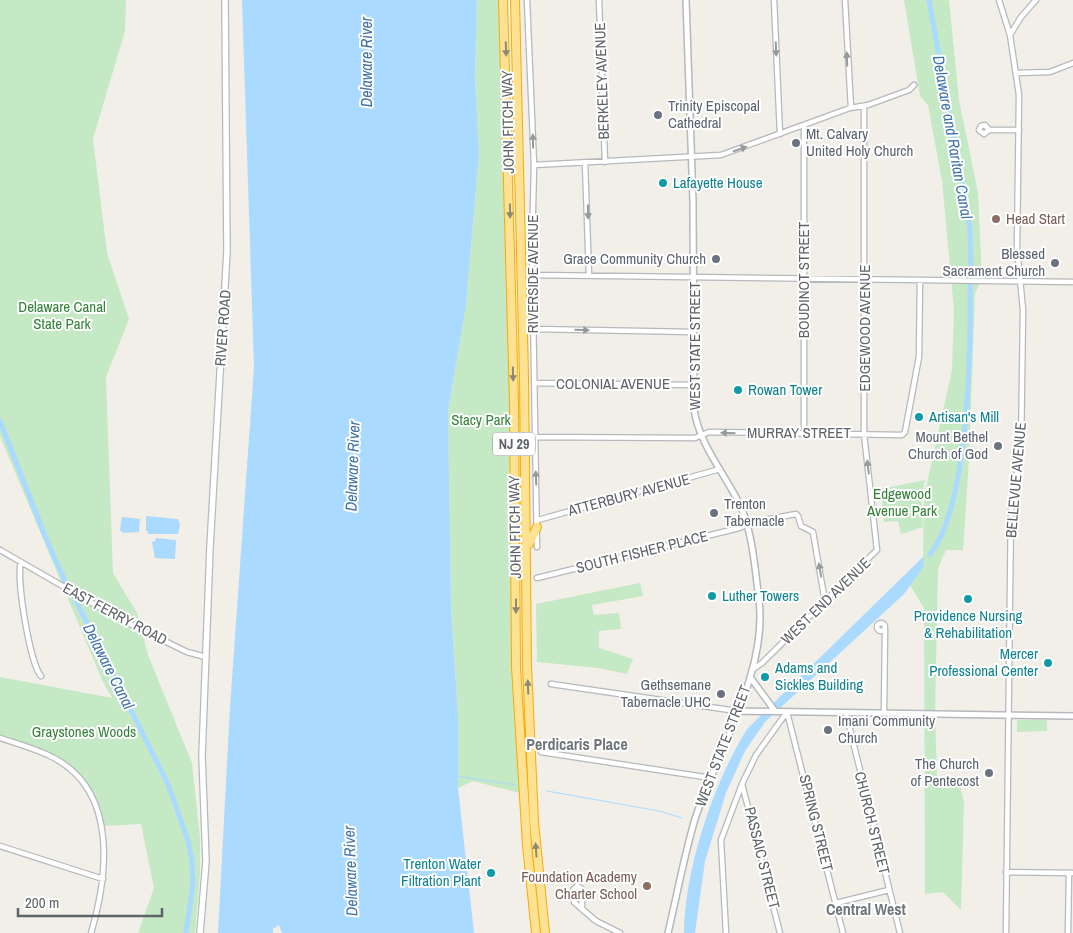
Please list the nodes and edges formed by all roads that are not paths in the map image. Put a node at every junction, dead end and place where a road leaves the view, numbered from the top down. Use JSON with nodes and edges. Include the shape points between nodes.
{"nodes":[{"id":1,"x":225,"y":0,"type":"edge"},
{"id":2,"x":503,"y":0,"type":"edge"},
{"id":3,"x":515,"y":0,"type":"edge"},
{"id":4,"x":528,"y":0,"type":"edge"},
{"id":5,"x":599,"y":0,"type":"edge"},
{"id":6,"x":686,"y":0,"type":"edge"},
{"id":7,"x":774,"y":0,"type":"edge"},
{"id":8,"x":845,"y":0,"type":"edge"},
{"id":9,"x":1000,"y":0,"type":"edge"},
{"id":10,"x":1036,"y":0,"type":"edge"},
{"id":11,"x":1010,"y":36,"type":"junction"},
{"id":12,"x":1073,"y":63,"type":"edge"},
{"id":13,"x":1017,"y":72,"type":"junction"},
{"id":14,"x":914,"y":85,"type":"dead end"},
{"id":15,"x":864,"y":106,"type":"junction"},
{"id":16,"x":852,"y":108,"type":"junction"},
{"id":17,"x":804,"y":126,"type":"junction"},
{"id":18,"x":988,"y":130,"type":"dead end"},
{"id":19,"x":1019,"y":130,"type":"junction"},
{"id":20,"x":780,"y":134,"type":"junction"},
{"id":21,"x":692,"y":158,"type":"junction"},
{"id":22,"x":605,"y":162,"type":"junction"},
{"id":23,"x":585,"y":163,"type":"junction"},
{"id":24,"x":534,"y":165,"type":"junction"},
{"id":25,"x":589,"y":275,"type":"junction"},
{"id":26,"x":532,"y":276,"type":"junction"},
{"id":27,"x":694,"y":276,"type":"junction"},
{"id":28,"x":805,"y":278,"type":"junction"},
{"id":29,"x":864,"y":279,"type":"junction"},
{"id":30,"x":920,"y":280,"type":"junction"},
{"id":31,"x":1022,"y":280,"type":"junction"},
{"id":32,"x":1073,"y":282,"type":"edge"},
{"id":33,"x":533,"y":306,"type":"junction"},
{"id":34,"x":534,"y":330,"type":"junction"},
{"id":35,"x":693,"y":332,"type":"junction"},
{"id":36,"x":524,"y":333,"type":"junction"},
{"id":37,"x":534,"y":383,"type":"junction"},
{"id":38,"x":692,"y":385,"type":"junction"},
{"id":39,"x":804,"y":434,"type":"junction"},
{"id":40,"x":864,"y":434,"type":"junction"},
{"id":41,"x":701,"y":435,"type":"junction"},
{"id":42,"x":535,"y":437,"type":"junction"},
{"id":43,"x":720,"y":468,"type":"junction"},
{"id":44,"x":538,"y":523,"type":"junction"},
{"id":45,"x":747,"y":524,"type":"junction"},
{"id":46,"x":537,"y":547,"type":"dead end"},
{"id":47,"x":0,"y":550,"type":"edge"},
{"id":48,"x":877,"y":550,"type":"joint"},
{"id":49,"x":527,"y":551,"type":"junction"},
{"id":50,"x":21,"y":562,"type":"junction"},
{"id":51,"x":537,"y":578,"type":"dead end"},
{"id":52,"x":825,"y":602,"type":"junction"},
{"id":53,"x":884,"y":630,"type":"dead end"},
{"id":54,"x":758,"y":653,"type":"junction"},
{"id":55,"x":206,"y":657,"type":"junction"},
{"id":56,"x":766,"y":658,"type":"junction"},
{"id":57,"x":752,"y":670,"type":"junction"},
{"id":58,"x":41,"y":676,"type":"dead end"},
{"id":59,"x":750,"y":677,"type":"junction"},
{"id":60,"x":551,"y":684,"type":"dead end"},
{"id":61,"x":737,"y":711,"type":"junction"},
{"id":62,"x":776,"y":711,"type":"junction"},
{"id":63,"x":787,"y":712,"type":"junction"},
{"id":64,"x":846,"y":713,"type":"junction"},
{"id":65,"x":884,"y":713,"type":"junction"},
{"id":66,"x":1008,"y":715,"type":"junction"},
{"id":67,"x":1073,"y":716,"type":"edge"},
{"id":68,"x":0,"y":738,"type":"edge"},
{"id":69,"x":542,"y":752,"type":"dead end"},
{"id":70,"x":711,"y":778,"type":"junction"},
{"id":71,"x":742,"y":784,"type":"junction"},
{"id":72,"x":0,"y":846,"type":"edge"},
{"id":73,"x":1006,"y":872,"type":"junction"},
{"id":74,"x":1071,"y":873,"type":"edge"},
{"id":75,"x":102,"y":879,"type":"junction"},
{"id":76,"x":889,"y":890,"type":"junction"},
{"id":77,"x":836,"y":904,"type":"junction"},
{"id":78,"x":582,"y":909,"type":"junction"},
{"id":79,"x":91,"y":933,"type":"edge"},
{"id":80,"x":200,"y":933,"type":"edge"},
{"id":81,"x":536,"y":933,"type":"edge"},
{"id":82,"x":545,"y":933,"type":"edge"},
{"id":83,"x":620,"y":933,"type":"edge"},
{"id":84,"x":668,"y":933,"type":"edge"},
{"id":85,"x":726,"y":933,"type":"edge"},
{"id":86,"x":780,"y":933,"type":"edge"},
{"id":87,"x":843,"y":933,"type":"edge"},
{"id":88,"x":900,"y":933,"type":"edge"},
{"id":89,"x":1006,"y":933,"type":"edge"},
{"id":90,"x":1068,"y":933,"type":"edge"}],
"edges":[{"from":1,"to":55,"type":"main road","name":"RIVER ROAD","via":[[227,251]]},
{"from":2,"to":81,"type":"highway","name":"JOHN FITCH WAY","number":"NJ 29","one_way":true,"via":[[514,402],[516,667]]},
{"from":3,"to":36,"type":"highway","name":"JOHN FITCH WAY","number":"NJ 29"},
{"from":24,"to":4,"type":"street","name":"RIVERSIDE AVENUE","one_way":true},
{"from":5,"to":22,"type":"street","name":"BERKELEY AVENUE"},
{"from":6,"to":21,"type":"street","name":"WEST STATE STREET"},
{"from":7,"to":20,"type":"street","one_way":true},
{"from":16,"to":8,"type":"street","one_way":true},
{"from":9,"to":11,"type":"street","name":"BELLEVUE AVENUE"},
{"from":10,"to":11,"type":"street"},
{"from":11,"to":13,"type":"street","name":"BELLEVUE AVENUE"},
{"from":12,"to":13,"type":"street","via":[[1050,72]]},
{"from":13,"to":19,"type":"street","name":"BELLEVUE AVENUE"},
{"from":14,"to":15,"type":"street","via":[[909,90]]},
{"from":15,"to":16,"type":"street"},
{"from":15,"to":29,"type":"street","name":"EDGEWOOD AVENUE"},
{"from":16,"to":17,"type":"street"},
{"from":17,"to":20,"type":"street"},
{"from":17,"to":28,"type":"street","name":"BOUDINOT STREET"},
{"from":18,"to":19,"type":"street"},
{"from":19,"to":31,"type":"street","name":"BELLEVUE AVENUE","via":[[1017,248]]},
{"from":21,"to":20,"type":"street","one_way":true,"via":[[721,155]]},
{"from":21,"to":22,"type":"street"},
{"from":21,"to":27,"type":"street","name":"WEST STATE STREET"},
{"from":22,"to":23,"type":"street"},
{"from":23,"to":24,"type":"street"},
{"from":23,"to":25,"type":"street","one_way":true},
{"from":24,"to":26,"type":"street","name":"RIVERSIDE AVENUE"},
{"from":25,"to":26,"type":"street"},
{"from":25,"to":27,"type":"street"},
{"from":26,"to":33,"type":"street","name":"RIVERSIDE AVENUE"},
{"from":27,"to":28,"type":"street"},
{"from":27,"to":35,"type":"street","name":"WEST STATE STREET"},
{"from":28,"to":29,"type":"street"},
{"from":28,"to":39,"type":"street","name":"BOUDINOT STREET"},
{"from":29,"to":30,"type":"street"},
{"from":29,"to":40,"type":"street","name":"EDGEWOOD AVENUE"},
{"from":30,"to":31,"type":"street"},
{"from":30,"to":40,"type":"street","name":"MURRAY STREET","via":[[920,357],[905,432],[897,435]]},
{"from":31,"to":32,"type":"street"},
{"from":31,"to":66,"type":"street","name":"BELLEVUE AVENUE","via":[[1021,448],[1011,505]]},
{"from":33,"to":34,"type":"street","name":"RIVERSIDE AVENUE"},
{"from":33,"to":36,"type":"highway"},
{"from":34,"to":35,"type":"street","one_way":true},
{"from":34,"to":37,"type":"street","name":"RIVERSIDE AVENUE"},
{"from":35,"to":38,"type":"street","name":"WEST STATE STREET"},
{"from":36,"to":49,"type":"highway","name":"JOHN FITCH WAY","number":"NJ 29"},
{"from":37,"to":38,"type":"street","name":"COLONIAL AVENUE"},
{"from":37,"to":42,"type":"street","name":"RIVERSIDE AVENUE"},
{"from":38,"to":41,"type":"street","name":"WEST STATE STREET","via":[[695,420]]},
{"from":39,"to":40,"type":"street","name":"MURRAY STREET"},
{"from":39,"to":41,"type":"street","name":"MURRAY STREET","one_way":true,"via":[[709,432]]},
{"from":48,"to":40,"type":"street","name":"EDGEWOOD AVENUE","one_way":true},
{"from":41,"to":42,"type":"street","name":"MURRAY STREET","via":[[695,438]]},
{"from":41,"to":43,"type":"street","name":"WEST STATE STREET"},
{"from":44,"to":42,"type":"street","name":"RIVERSIDE AVENUE","one_way":true},
{"from":43,"to":44,"type":"street","name":"ATTERBURY AVENUE"},
{"from":43,"to":45,"type":"street","name":"WEST STATE STREET"},
{"from":44,"to":46,"type":"street","name":"RIVERSIDE AVENUE"},
{"from":44,"to":49,"type":"highway"},
{"from":45,"to":51,"type":"street","name":"SOUTH FISHER PLACE"},
{"from":52,"to":45,"type":"street","name":"SOUTH FISHER PLACE","one_way":true,"via":[[812,530],[801,526],[797,515]]},
{"from":45,"to":54,"type":"street","name":"WEST STATE STREET","via":[[759,602],[761,632]]},
{"from":47,"to":50,"type":"street","name":"EAST FERRY ROAD"},
{"from":48,"to":52,"type":"street","name":"WEST END AVENUE"},
{"from":82,"to":49,"type":"highway","name":"JOHN FITCH WAY","number":"NJ 29","one_way":true,"via":[[534,822],[527,666]]},
{"from":50,"to":55,"type":"street","name":"EAST FERRY ROAD","via":[[151,634]]},
{"from":50,"to":58,"type":"street","via":[[19,579],[26,621],[34,666]]},
{"from":52,"to":56,"type":"street","name":"WEST END AVENUE"},
{"from":53,"to":65,"type":"street"},
{"from":54,"to":56,"type":"street"},
{"from":54,"to":57,"type":"street","name":"WEST STATE STREET"},
{"from":55,"to":80,"type":"main road","name":"RIVER ROAD","via":[[202,780],[206,861]]},
{"from":56,"to":57,"type":"street","name":"WEST END AVENUE"},
{"from":57,"to":59,"type":"street","name":"WEST STATE STREET"},
{"from":59,"to":61,"type":"street","name":"WEST STATE STREET"},
{"from":59,"to":62,"type":"street"},
{"from":60,"to":61,"type":"street"},
{"from":61,"to":62,"type":"street"},
{"from":61,"to":70,"type":"street","name":"WEST STATE STREET"},
{"from":62,"to":63,"type":"street"},
{"from":63,"to":64,"type":"street"},
{"from":63,"to":71,"type":"street","via":[[759,749]]},
{"from":63,"to":77,"type":"street","name":"SPRING STREET"},
{"from":64,"to":65,"type":"street"},
{"from":64,"to":76,"type":"street","name":"CHURCH STREET"},
{"from":65,"to":66,"type":"street"},
{"from":66,"to":67,"type":"street"},
{"from":66,"to":73,"type":"street","name":"BELLEVUE AVENUE"},
{"from":68,"to":75,"type":"street","via":[[53,757],[74,773],[87,789],[102,826]]},
{"from":69,"to":70,"type":"street"},
{"from":70,"to":84,"type":"street","name":"WEST STATE STREET","via":[[690,839]]},
{"from":71,"to":85,"type":"street","via":[[720,846]]},
{"from":71,"to":86,"type":"street","name":"PASSAIC STREET"},
{"from":72,"to":75,"type":"street"},
{"from":73,"to":74,"type":"street"},
{"from":73,"to":89,"type":"street","name":"BELLEVUE AVENUE"},
{"from":74,"to":90,"type":"street"},
{"from":75,"to":79,"type":"street"},
{"from":76,"to":77,"type":"street"},
{"from":76,"to":88,"type":"street","name":"CHURCH STREET"},
{"from":77,"to":87,"type":"street","name":"SPRING STREET"},
{"from":78,"to":78,"type":"street","via":[[582,889],[577,886],[573,890],[574,902]]},
{"from":78,"to":83,"type":"street","via":[[596,921]]}]}
